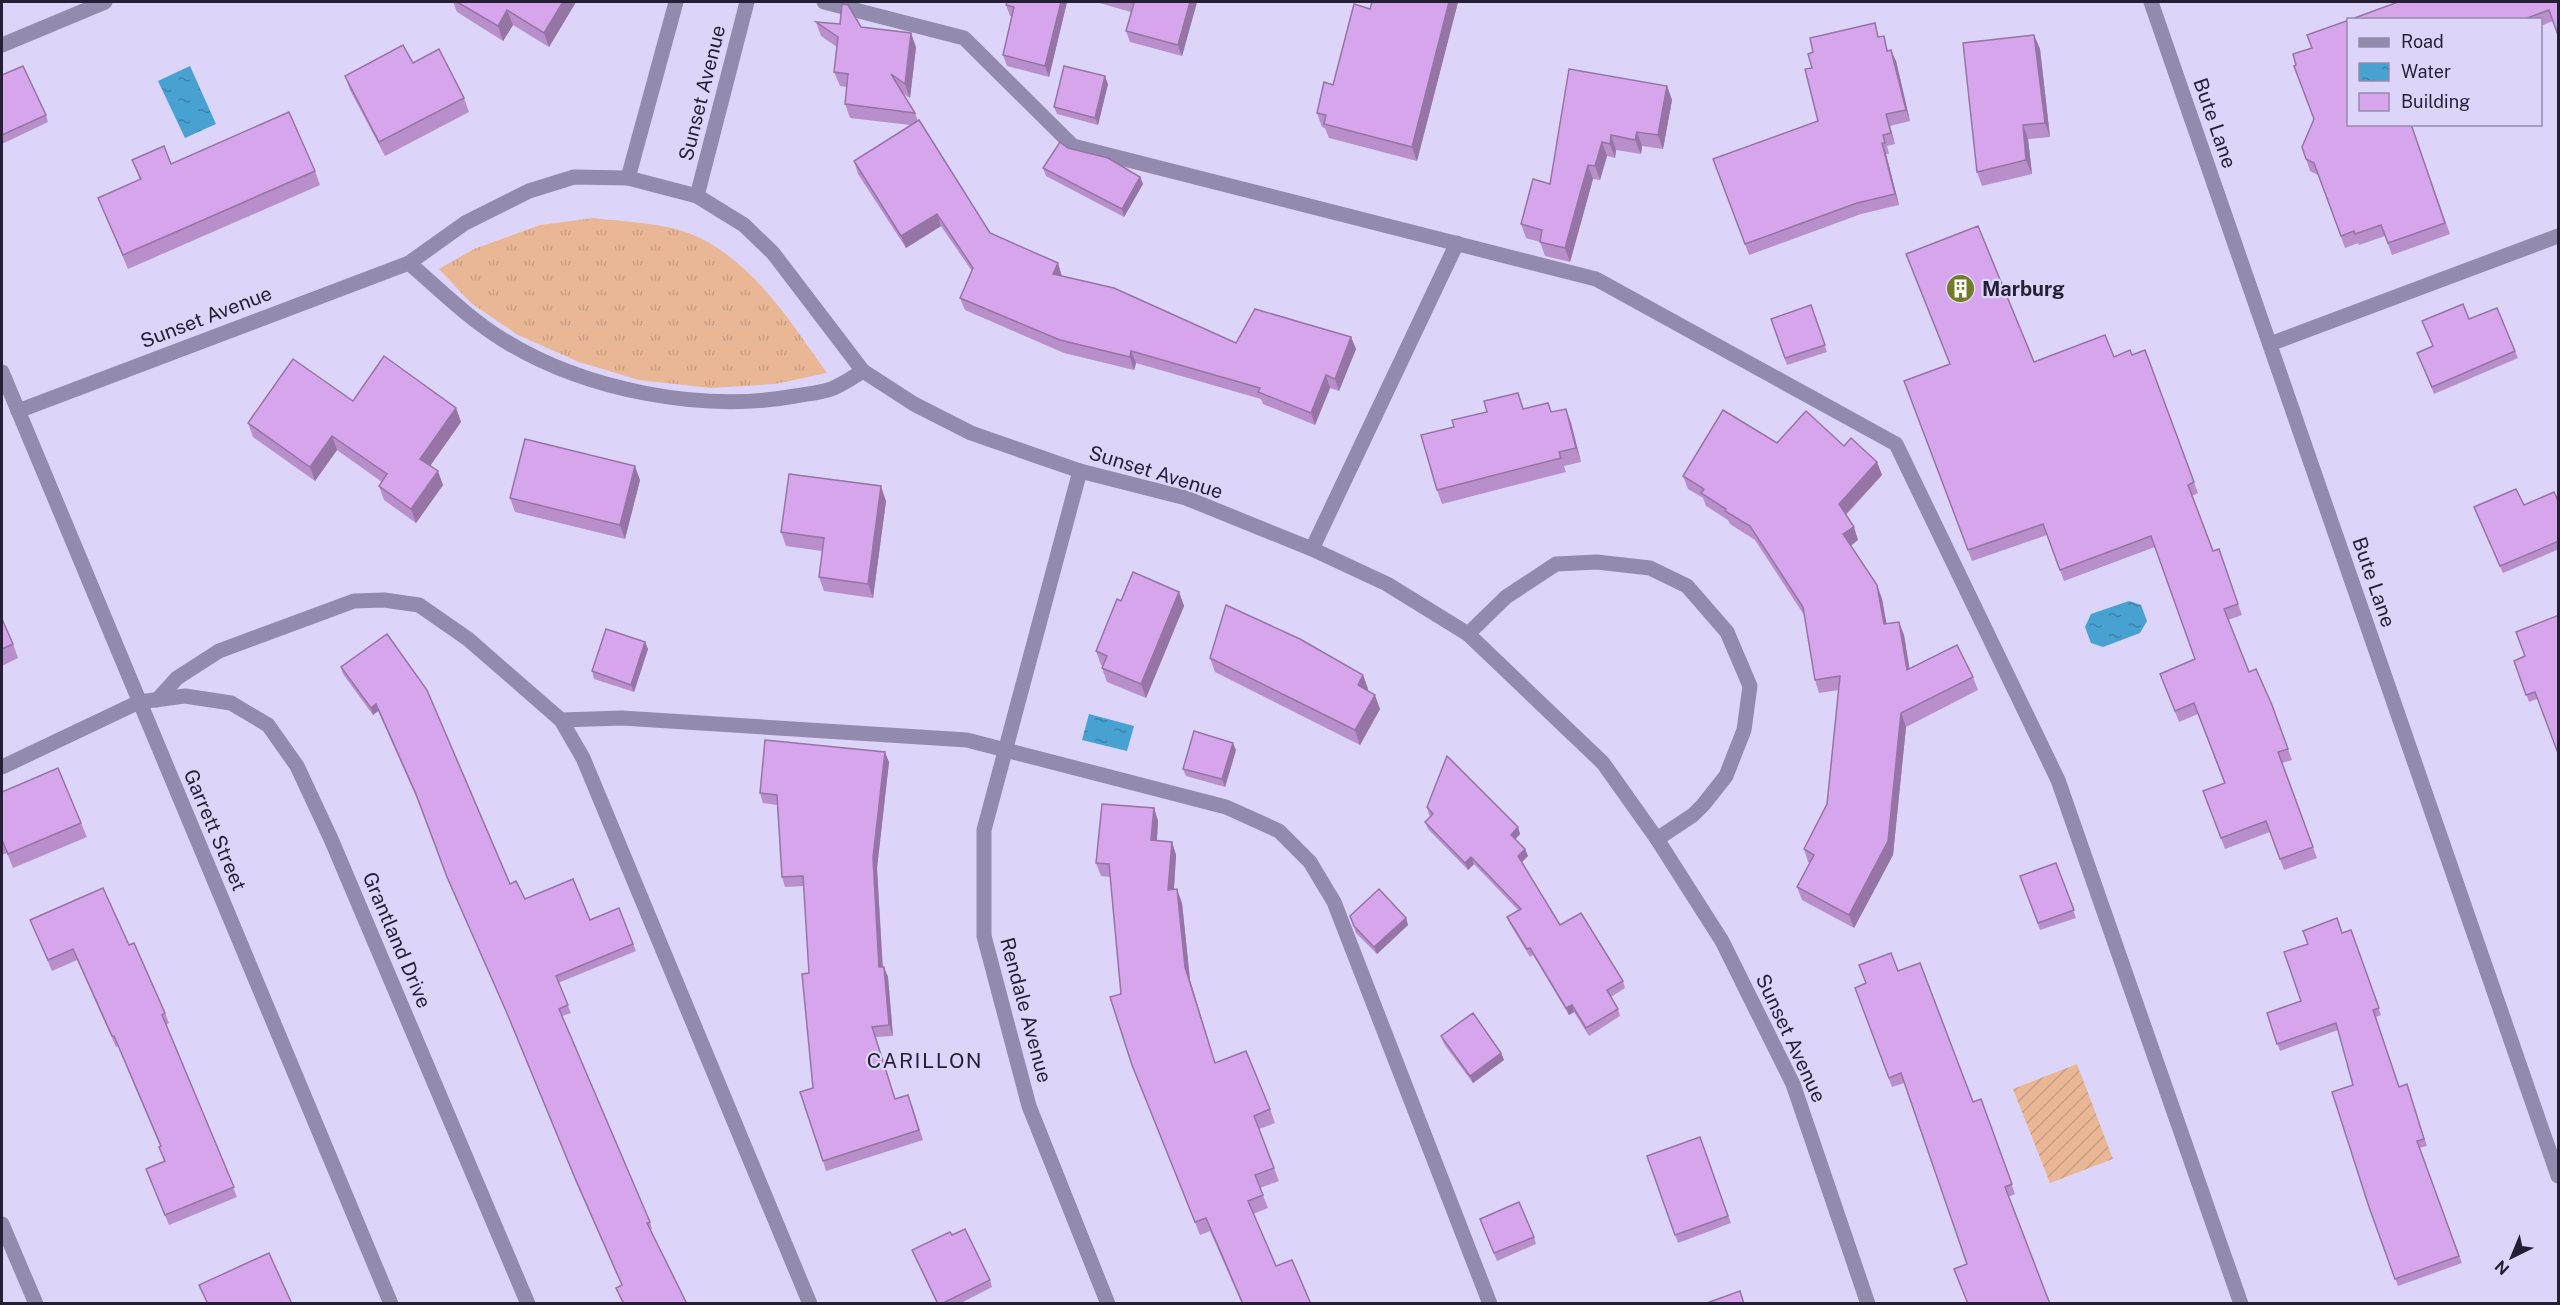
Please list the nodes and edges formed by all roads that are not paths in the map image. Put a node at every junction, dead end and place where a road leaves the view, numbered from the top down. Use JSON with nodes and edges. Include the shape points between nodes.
{"nodes":[{"id":1,"x":105,"y":2,"type":"edge"},
{"id":2,"x":676,"y":2,"type":"edge"},
{"id":3,"x":747,"y":2,"type":"edge"},
{"id":4,"x":824,"y":2,"type":"edge"},
{"id":5,"x":2151,"y":2,"type":"edge"},
{"id":6,"x":2,"y":45,"type":"edge"},
{"id":7,"x":628,"y":178,"type":"junction"},
{"id":8,"x":697,"y":196,"type":"junction"},
{"id":9,"x":2559,"y":236,"type":"edge"},
{"id":10,"x":1457,"y":243,"type":"junction"},
{"id":11,"x":410,"y":263,"type":"junction"},
{"id":12,"x":2270,"y":344,"type":"junction"},
{"id":13,"x":863,"y":371,"type":"junction"},
{"id":14,"x":2,"y":372,"type":"edge"},
{"id":15,"x":18,"y":411,"type":"junction"},
{"id":16,"x":1080,"y":471,"type":"junction"},
{"id":17,"x":1311,"y":549,"type":"junction"},
{"id":18,"x":1468,"y":634,"type":"junction"},
{"id":19,"x":157,"y":700,"type":"junction"},
{"id":20,"x":139,"y":702,"type":"junction"},
{"id":21,"x":561,"y":720,"type":"junction"},
{"id":22,"x":1005,"y":750,"type":"junction"},
{"id":23,"x":2,"y":766,"type":"edge"},
{"id":24,"x":1657,"y":839,"type":"junction"},
{"id":25,"x":2559,"y":1176,"type":"edge"},
{"id":26,"x":2,"y":1224,"type":"edge"},
{"id":27,"x":36,"y":1304,"type":"edge"},
{"id":28,"x":391,"y":1304,"type":"edge"},
{"id":29,"x":528,"y":1304,"type":"edge"},
{"id":30,"x":810,"y":1304,"type":"edge"},
{"id":31,"x":1108,"y":1304,"type":"edge"},
{"id":32,"x":1490,"y":1304,"type":"edge"},
{"id":33,"x":1868,"y":1304,"type":"edge"},
{"id":34,"x":2241,"y":1304,"type":"edge"}],
"edges":[{"from":1,"to":6,"type":"street"},
{"from":2,"to":7,"type":"street"},
{"from":3,"to":8,"type":"street","name":"Sunset Avenue"},
{"from":4,"to":10,"type":"street","via":[[964,38],[1073,146]]},
{"from":5,"to":12,"type":"street","name":"Bute Lane"},
{"from":7,"to":8,"type":"street","name":"Sunset Avenue"},
{"from":7,"to":11,"type":"street","name":"Sunset Avenue","via":[[574,177],[529,191],[465,223]]},
{"from":8,"to":13,"type":"street","name":"Sunset Avenue","via":[[744,225],[773,254]]},
{"from":9,"to":12,"type":"street"},
{"from":10,"to":17,"type":"street"},
{"from":10,"to":34,"type":"street","via":[[1596,279],[1896,444],[2058,780]]},
{"from":11,"to":13,"type":"street","via":[[473,320],[515,346],[584,377],[668,398],[768,401],[831,389]]},
{"from":11,"to":15,"type":"street","name":"Sunset Avenue"},
{"from":12,"to":25,"type":"street","name":"Bute Lane"},
{"from":13,"to":16,"type":"street","name":"Sunset Avenue","via":[[914,404],[971,433]]},
{"from":14,"to":15,"type":"street","name":"Garrett Street"},
{"from":15,"to":20,"type":"street","name":"Garrett Street"},
{"from":16,"to":17,"type":"street","name":"Sunset Avenue","via":[[1185,498]]},
{"from":16,"to":22,"type":"street","name":"Rendale Avenue"},
{"from":17,"to":18,"type":"street","name":"Sunset Avenue","via":[[1387,584]]},
{"from":18,"to":24,"type":"street","name":"Sunset Avenue","via":[[1603,763]]},
{"from":18,"to":24,"type":"street","via":[[1506,597],[1556,564],[1597,562],[1650,568],[1687,586],[1727,632],[1750,686],[1744,730],[1726,776],[1703,806]]},
{"from":19,"to":20,"type":"street","name":"Grantland Drive"},
{"from":19,"to":21,"type":"street","via":[[177,678],[219,651],[354,602],[384,600],[418,605],[459,632]]},
{"from":19,"to":29,"type":"street","name":"Grantland Drive","via":[[185,696],[231,703],[268,724],[297,766]]},
{"from":20,"to":23,"type":"street","name":"Grantland Drive"},
{"from":20,"to":28,"type":"street","name":"Garrett Street"},
{"from":21,"to":22,"type":"street","via":[[622,718],[967,740]]},
{"from":21,"to":30,"type":"street","via":[[583,758]]},
{"from":22,"to":31,"type":"street","name":"Rendale Avenue","via":[[984,831],[984,936],[1029,1106]]},
{"from":22,"to":32,"type":"street","via":[[1226,807],[1279,831],[1310,862],[1334,902]]},
{"from":24,"to":33,"type":"street","name":"Sunset Avenue","via":[[1722,941],[1793,1084]]},
{"from":26,"to":27,"type":"street"}]}
